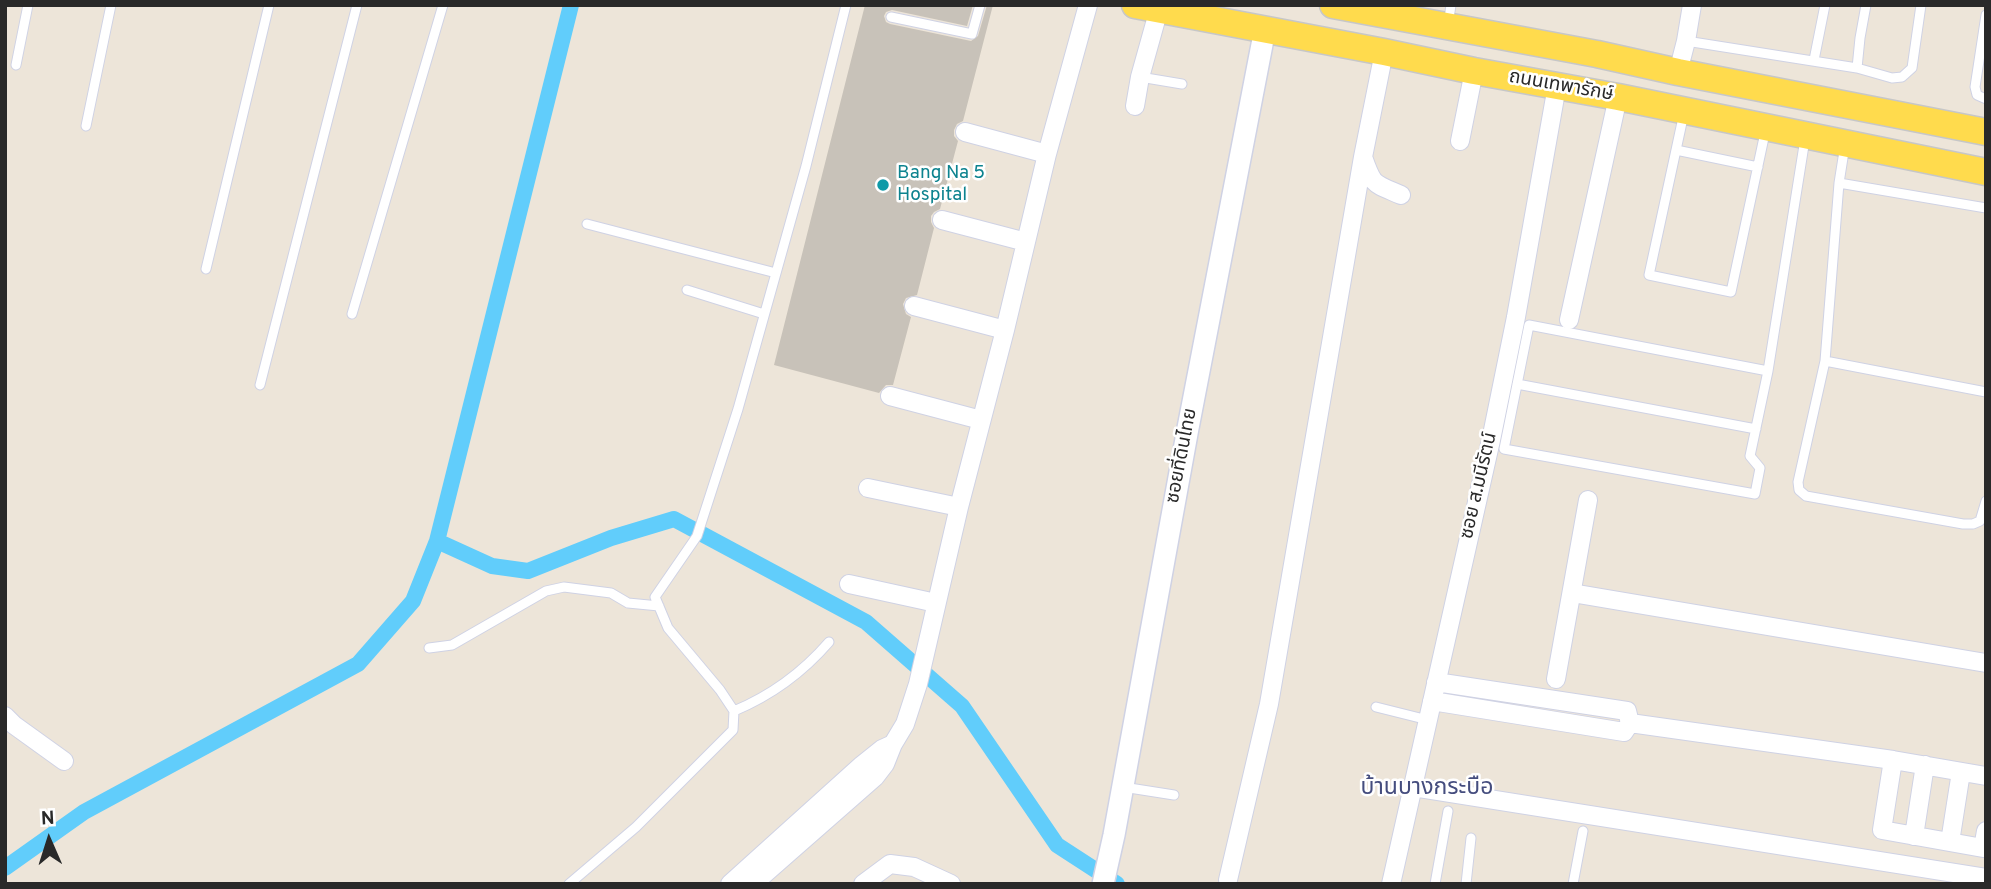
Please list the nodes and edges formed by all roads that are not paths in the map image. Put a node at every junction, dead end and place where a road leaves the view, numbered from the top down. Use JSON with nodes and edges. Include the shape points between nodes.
{"nodes":[{"id":1,"x":28,"y":5,"type":"edge"},
{"id":2,"x":111,"y":5,"type":"edge"},
{"id":3,"x":269,"y":5,"type":"edge"},
{"id":4,"x":357,"y":5,"type":"edge"},
{"id":5,"x":443,"y":5,"type":"edge"},
{"id":6,"x":845,"y":5,"type":"edge"},
{"id":7,"x":980,"y":5,"type":"edge"},
{"id":8,"x":1088,"y":5,"type":"edge"},
{"id":9,"x":1692,"y":5,"type":"edge"},
{"id":10,"x":1825,"y":5,"type":"edge"},
{"id":11,"x":1866,"y":5,"type":"edge"},
{"id":12,"x":1922,"y":5,"type":"edge"},
{"id":13,"x":1147,"y":7,"type":"edge"},
{"id":14,"x":1350,"y":7,"type":"edge"},
{"id":15,"x":1986,"y":15,"type":"edge"},
{"id":16,"x":1450,"y":16,"type":"edge"},
{"id":17,"x":891,"y":17,"type":"dead end"},
{"id":18,"x":1265,"y":29,"type":"junction"},
{"id":19,"x":1686,"y":41,"type":"junction"},
{"id":20,"x":1384,"y":52,"type":"junction"},
{"id":21,"x":1814,"y":60,"type":"junction"},
{"id":22,"x":16,"y":65,"type":"dead end"},
{"id":23,"x":1857,"y":68,"type":"junction"},
{"id":24,"x":1475,"y":71,"type":"junction"},
{"id":25,"x":1678,"y":72,"type":"junction"},
{"id":26,"x":1140,"y":77,"type":"junction"},
{"id":27,"x":1182,"y":84,"type":"dead end"},
{"id":28,"x":1557,"y":86,"type":"junction"},
{"id":29,"x":1618,"y":97,"type":"junction"},
{"id":30,"x":1986,"y":99,"type":"edge"},
{"id":31,"x":1135,"y":106,"type":"dead end"},
{"id":32,"x":1685,"y":111,"type":"junction"},
{"id":33,"x":86,"y":126,"type":"dead end"},
{"id":34,"x":1766,"y":128,"type":"junction"},
{"id":35,"x":965,"y":132,"type":"dead end"},
{"id":36,"x":1986,"y":132,"type":"edge"},
{"id":37,"x":1806,"y":136,"type":"junction"},
{"id":38,"x":1460,"y":141,"type":"dead end"},
{"id":39,"x":1845,"y":143,"type":"junction"},
{"id":40,"x":1676,"y":150,"type":"junction"},
{"id":41,"x":1048,"y":154,"type":"junction"},
{"id":42,"x":1363,"y":156,"type":"junction"},
{"id":43,"x":1758,"y":167,"type":"junction"},
{"id":44,"x":1986,"y":172,"type":"edge"},
{"id":45,"x":1839,"y":183,"type":"junction"},
{"id":46,"x":1401,"y":195,"type":"dead end"},
{"id":47,"x":1986,"y":208,"type":"edge"},
{"id":48,"x":942,"y":220,"type":"dead end"},
{"id":49,"x":587,"y":223,"type":"dead end"},
{"id":50,"x":1027,"y":242,"type":"junction"},
{"id":51,"x":206,"y":269,"type":"dead end"},
{"id":52,"x":776,"y":273,"type":"junction"},
{"id":53,"x":687,"y":290,"type":"dead end"},
{"id":54,"x":914,"y":306,"type":"dead end"},
{"id":55,"x":352,"y":314,"type":"dead end"},
{"id":56,"x":764,"y":314,"type":"junction"},
{"id":57,"x":1569,"y":320,"type":"dead end"},
{"id":58,"x":1005,"y":330,"type":"junction"},
{"id":59,"x":1825,"y":361,"type":"junction"},
{"id":60,"x":1768,"y":371,"type":"junction"},
{"id":61,"x":1517,"y":384,"type":"junction"},
{"id":62,"x":260,"y":385,"type":"dead end"},
{"id":63,"x":1986,"y":393,"type":"edge"},
{"id":64,"x":890,"y":396,"type":"dead end"},
{"id":65,"x":981,"y":420,"type":"junction"},
{"id":66,"x":1756,"y":429,"type":"junction"},
{"id":67,"x":868,"y":488,"type":"dead end"},
{"id":68,"x":1588,"y":500,"type":"dead end"},
{"id":69,"x":1986,"y":501,"type":"edge"},
{"id":70,"x":959,"y":506,"type":"junction"},
{"id":71,"x":849,"y":584,"type":"dead end"},
{"id":72,"x":1572,"y":593,"type":"junction"},
{"id":73,"x":936,"y":603,"type":"junction"},
{"id":74,"x":659,"y":606,"type":"junction"},
{"id":75,"x":829,"y":642,"type":"dead end"},
{"id":76,"x":429,"y":648,"type":"dead end"},
{"id":77,"x":1986,"y":663,"type":"edge"},
{"id":78,"x":1556,"y":679,"type":"dead end"},
{"id":79,"x":1436,"y":682,"type":"junction"},
{"id":80,"x":1432,"y":701,"type":"junction"},
{"id":81,"x":1376,"y":707,"type":"dead end"},
{"id":82,"x":734,"y":710,"type":"junction"},
{"id":83,"x":5,"y":716,"type":"edge"},
{"id":84,"x":1428,"y":720,"type":"junction"},
{"id":85,"x":1630,"y":723,"type":"junction"},
{"id":86,"x":1893,"y":760,"type":"junction"},
{"id":87,"x":64,"y":761,"type":"dead end"},
{"id":88,"x":1925,"y":765,"type":"junction"},
{"id":89,"x":1961,"y":772,"type":"junction"},
{"id":90,"x":1986,"y":776,"type":"edge"},
{"id":91,"x":1123,"y":787,"type":"junction"},
{"id":92,"x":1413,"y":787,"type":"junction"},
{"id":93,"x":1174,"y":795,"type":"dead end"},
{"id":94,"x":1448,"y":811,"type":"dead end"},
{"id":95,"x":1583,"y":831,"type":"dead end"},
{"id":96,"x":1986,"y":831,"type":"edge"},
{"id":97,"x":1914,"y":836,"type":"junction"},
{"id":98,"x":1471,"y":838,"type":"dead end"},
{"id":99,"x":791,"y":839,"type":"junction"},
{"id":100,"x":1950,"y":842,"type":"junction"},
{"id":101,"x":1986,"y":878,"type":"edge"},
{"id":102,"x":1228,"y":880,"type":"dead end"},
{"id":103,"x":569,"y":884,"type":"edge"},
{"id":104,"x":730,"y":884,"type":"edge"},
{"id":105,"x":753,"y":884,"type":"edge"},
{"id":106,"x":863,"y":884,"type":"edge"},
{"id":107,"x":951,"y":884,"type":"edge"},
{"id":108,"x":1103,"y":884,"type":"edge"},
{"id":109,"x":1391,"y":884,"type":"edge"},
{"id":110,"x":1435,"y":884,"type":"edge"},
{"id":111,"x":1466,"y":884,"type":"edge"},
{"id":112,"x":1573,"y":884,"type":"edge"}],
"edges":[{"from":1,"to":22,"type":"lane"},
{"from":2,"to":33,"type":"lane"},
{"from":3,"to":51,"type":"lane"},
{"from":4,"to":62,"type":"lane"},
{"from":5,"to":55,"type":"lane"},
{"from":6,"to":52,"type":"lane"},
{"from":7,"to":17,"type":"lane","via":[[972,34]]},
{"from":8,"to":41,"type":"street"},
{"from":9,"to":19,"type":"street"},
{"from":10,"to":21,"type":"lane"},
{"from":11,"to":23,"type":"lane"},
{"from":12,"to":23,"type":"lane","via":[[1912,68],[1902,77],[1892,78]]},
{"from":13,"to":18,"type":"main road","name":"ถนนเทพารักษ์"},
{"from":13,"to":26,"type":"street"},
{"from":14,"to":16,"type":"main road","name":"ถนนเทพารักษ์"},
{"from":15,"to":30,"type":"lane","via":[[1975,88],[1977,95]]},
{"from":16,"to":25,"type":"main road","name":"ถนนเทพารักษ์"},
{"from":18,"to":20,"type":"main road","name":"ถนนเทพารักษ์"},
{"from":18,"to":91,"type":"street","name":"ซอยที่ดินไทย"},
{"from":19,"to":21,"type":"lane"},
{"from":19,"to":25,"type":"street"},
{"from":20,"to":24,"type":"main road","name":"ถนนเทพารักษ์"},
{"from":20,"to":42,"type":"street"},
{"from":21,"to":23,"type":"lane"},
{"from":24,"to":28,"type":"main road","name":"ถนนเทพารักษ์"},
{"from":24,"to":38,"type":"street"},
{"from":25,"to":36,"type":"main road","name":"ถนนเทพารักษ์"},
{"from":26,"to":27,"type":"lane"},
{"from":26,"to":31,"type":"street"},
{"from":28,"to":29,"type":"main road","name":"ถนนเทพารักษ์"},
{"from":28,"to":79,"type":"street","name":"ซอย ส.มนีรัตน์","via":[[1505,375]]},
{"from":29,"to":32,"type":"main road","name":"ถนนเทพารักษ์"},
{"from":29,"to":57,"type":"street"},
{"from":32,"to":34,"type":"main road","name":"ถนนเทพารักษ์"},
{"from":32,"to":40,"type":"lane"},
{"from":34,"to":37,"type":"main road","name":"ถนนเทพารักษ์"},
{"from":34,"to":43,"type":"lane"},
{"from":35,"to":41,"type":"street"},
{"from":37,"to":39,"type":"main road","name":"ถนนเทพารักษ์"},
{"from":37,"to":60,"type":"lane"},
{"from":39,"to":44,"type":"main road","name":"ถนนเทพารักษ์"},
{"from":39,"to":45,"type":"lane"},
{"from":40,"to":43,"type":"lane"},
{"from":40,"to":43,"type":"lane","via":[[1649,275],[1731,292]]},
{"from":41,"to":50,"type":"street"},
{"from":42,"to":46,"type":"street","via":[[1370,178]]},
{"from":42,"to":102,"type":"street","via":[[1269,704]]},
{"from":45,"to":47,"type":"lane"},
{"from":45,"to":59,"type":"lane"},
{"from":48,"to":50,"type":"street"},
{"from":49,"to":52,"type":"lane"},
{"from":50,"to":58,"type":"street"},
{"from":52,"to":56,"type":"lane"},
{"from":53,"to":56,"type":"lane"},
{"from":54,"to":58,"type":"street"},
{"from":56,"to":74,"type":"lane","via":[[697,537],[655,597]]},
{"from":58,"to":65,"type":"street"},
{"from":59,"to":63,"type":"lane"},
{"from":59,"to":69,"type":"lane","via":[[1799,490],[1806,496],[1963,524],[1980,521]]},
{"from":60,"to":61,"type":"lane","via":[[1529,325]]},
{"from":60,"to":66,"type":"lane"},
{"from":61,"to":66,"type":"lane"},
{"from":61,"to":66,"type":"lane","via":[[1504,449],[1755,494],[1760,468],[1750,456]]},
{"from":64,"to":65,"type":"street"},
{"from":65,"to":70,"type":"street"},
{"from":67,"to":70,"type":"street"},
{"from":68,"to":72,"type":"street"},
{"from":70,"to":73,"type":"street"},
{"from":71,"to":73,"type":"street"},
{"from":72,"to":77,"type":"street"},
{"from":72,"to":78,"type":"street"},
{"from":73,"to":99,"type":"street","via":[[918,684],[893,744],[862,765]]},
{"from":74,"to":76,"type":"lane","via":[[564,587],[546,591],[452,645]]},
{"from":74,"to":82,"type":"lane","via":[[668,628]]},
{"from":75,"to":82,"type":"lane","via":[[785,682],[756,702]]},
{"from":79,"to":80,"type":"street","name":"ซอย ส.มนีรัตน์"},
{"from":79,"to":85,"type":"street","via":[[1627,711]]},
{"from":80,"to":84,"type":"street","name":"ซอย ส.มนีรัตน์"},
{"from":80,"to":85,"type":"street","via":[[1624,732]]},
{"from":81,"to":84,"type":"lane"},
{"from":82,"to":103,"type":"lane","via":[[733,730],[636,827]]},
{"from":83,"to":87,"type":"street"},
{"from":84,"to":92,"type":"street","name":"ซอย ส.มนีรัตน์"},
{"from":85,"to":86,"type":"street"},
{"from":86,"to":88,"type":"street"},
{"from":86,"to":97,"type":"street","via":[[1882,830]]},
{"from":88,"to":89,"type":"street"},
{"from":88,"to":97,"type":"street"},
{"from":89,"to":90,"type":"street"},
{"from":89,"to":100,"type":"street"},
{"from":91,"to":93,"type":"lane"},
{"from":91,"to":108,"type":"street","name":"ซอยที่ดินไทย"},
{"from":92,"to":101,"type":"street"},
{"from":92,"to":109,"type":"street","name":"ซอย ส.มนีรัตน์"},
{"from":94,"to":110,"type":"lane"},
{"from":95,"to":112,"type":"lane"},
{"from":96,"to":100,"type":"street","via":[[1983,848]]},
{"from":97,"to":100,"type":"street"},
{"from":98,"to":111,"type":"lane"},
{"from":99,"to":104,"type":"street"},
{"from":99,"to":105,"type":"street"},
{"from":106,"to":107,"type":"street","via":[[890,864],[914,867]]}]}
